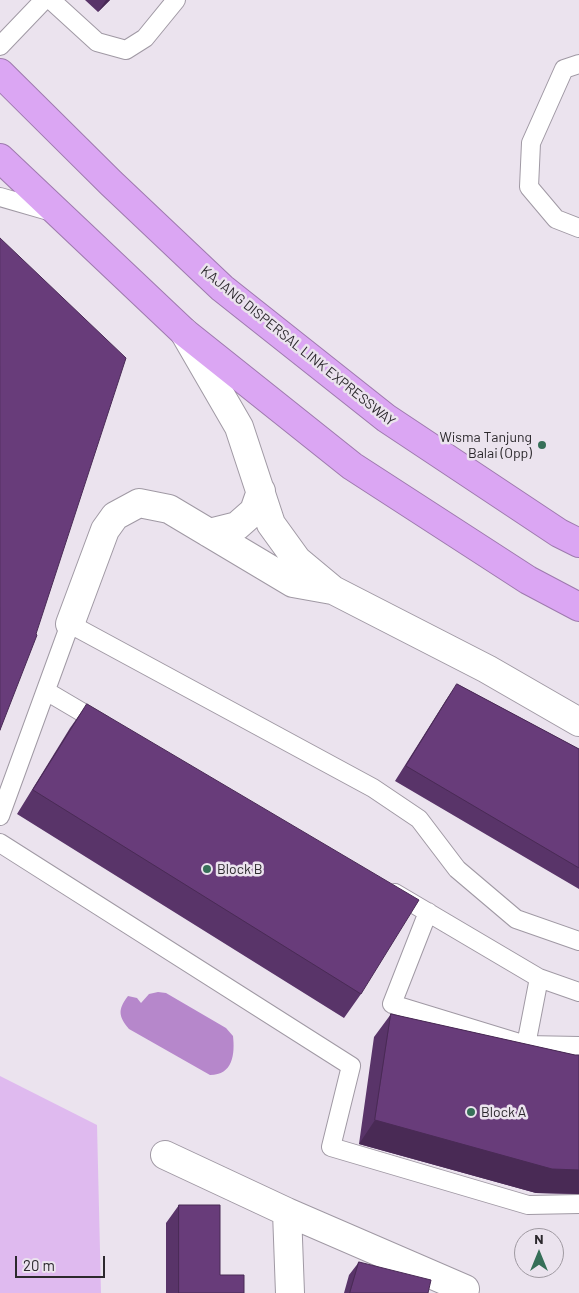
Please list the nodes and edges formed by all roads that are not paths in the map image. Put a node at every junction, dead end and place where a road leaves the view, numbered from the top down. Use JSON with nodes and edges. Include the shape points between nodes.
{"nodes":[{"id":1,"x":44,"y":0,"type":"edge"},
{"id":2,"x":51,"y":0,"type":"edge"},
{"id":3,"x":176,"y":0,"type":"edge"},
{"id":4,"x":0,"y":46,"type":"edge"},
{"id":5,"x":579,"y":64,"type":"edge"},
{"id":6,"x":0,"y":73,"type":"edge"},
{"id":7,"x":0,"y":158,"type":"edge"},
{"id":8,"x":0,"y":197,"type":"edge"},
{"id":9,"x":60,"y":215,"type":"junction"},
{"id":10,"x":579,"y":228,"type":"edge"},
{"id":11,"x":184,"y":332,"type":"junction"},
{"id":12,"x":261,"y":491,"type":"junction"},
{"id":13,"x":209,"y":533,"type":"junction"},
{"id":14,"x":579,"y":543,"type":"edge"},
{"id":15,"x":333,"y":590,"type":"junction"},
{"id":16,"x":579,"y":607,"type":"edge"},
{"id":17,"x":70,"y":624,"type":"junction"},
{"id":18,"x":46,"y":691,"type":"junction"},
{"id":19,"x":579,"y":722,"type":"edge"},
{"id":20,"x":114,"y":730,"type":"edge"},
{"id":21,"x":0,"y":816,"type":"edge"},
{"id":22,"x":0,"y":843,"type":"edge"},
{"id":23,"x":377,"y":882,"type":"edge"},
{"id":24,"x":428,"y":912,"type":"junction"},
{"id":25,"x":579,"y":941,"type":"edge"},
{"id":26,"x":539,"y":978,"type":"junction"},
{"id":27,"x":579,"y":992,"type":"edge"},
{"id":28,"x":526,"y":1045,"type":"junction"},
{"id":29,"x":579,"y":1046,"type":"edge"},
{"id":30,"x":166,"y":1155,"type":"dead end"},
{"id":31,"x":579,"y":1204,"type":"edge"},
{"id":32,"x":287,"y":1212,"type":"junction"},
{"id":33,"x":465,"y":1289,"type":"dead end"},
{"id":34,"x":290,"y":1293,"type":"edge"}],
"edges":[{"from":1,"to":4,"type":"lane"},
{"from":2,"to":3,"type":"lane","via":[[97,42],[126,50],[145,38]]},
{"from":5,"to":10,"type":"lane","via":[[564,69],[531,143],[529,187],[556,219]]},
{"from":6,"to":14,"type":"highway","name":"KAJANG DISPERSAL LINK EXPRESSWAY","via":[[222,288],[386,418]]},
{"from":7,"to":9,"type":"highway"},
{"from":8,"to":9,"type":"lane"},
{"from":9,"to":11,"type":"highway"},
{"from":11,"to":12,"type":"street","via":[[239,427]]},
{"from":11,"to":16,"type":"highway","via":[[352,466],[528,580]]},
{"from":12,"to":13,"type":"street","via":[[254,511],[237,526]]},
{"from":12,"to":15,"type":"street","via":[[271,524],[297,560]]},
{"from":13,"to":15,"type":"street","via":[[293,584]]},
{"from":13,"to":17,"type":"street","via":[[169,509],[139,503],[115,516],[105,530]]},
{"from":15,"to":19,"type":"street","via":[[487,669]]},
{"from":17,"to":18,"type":"lane"},
{"from":17,"to":25,"type":"lane","via":[[373,788],[419,819],[456,868],[516,919]]},
{"from":18,"to":20,"type":"lane"},
{"from":18,"to":21,"type":"lane"},
{"from":22,"to":31,"type":"lane","via":[[351,1066],[331,1147],[528,1205]]},
{"from":23,"to":24,"type":"lane"},
{"from":24,"to":26,"type":"lane"},
{"from":24,"to":28,"type":"lane","via":[[392,1004]]},
{"from":26,"to":27,"type":"lane"},
{"from":26,"to":28,"type":"lane"},
{"from":28,"to":29,"type":"lane"},
{"from":30,"to":32,"type":"street"},
{"from":32,"to":33,"type":"street"},
{"from":32,"to":34,"type":"street"}]}
